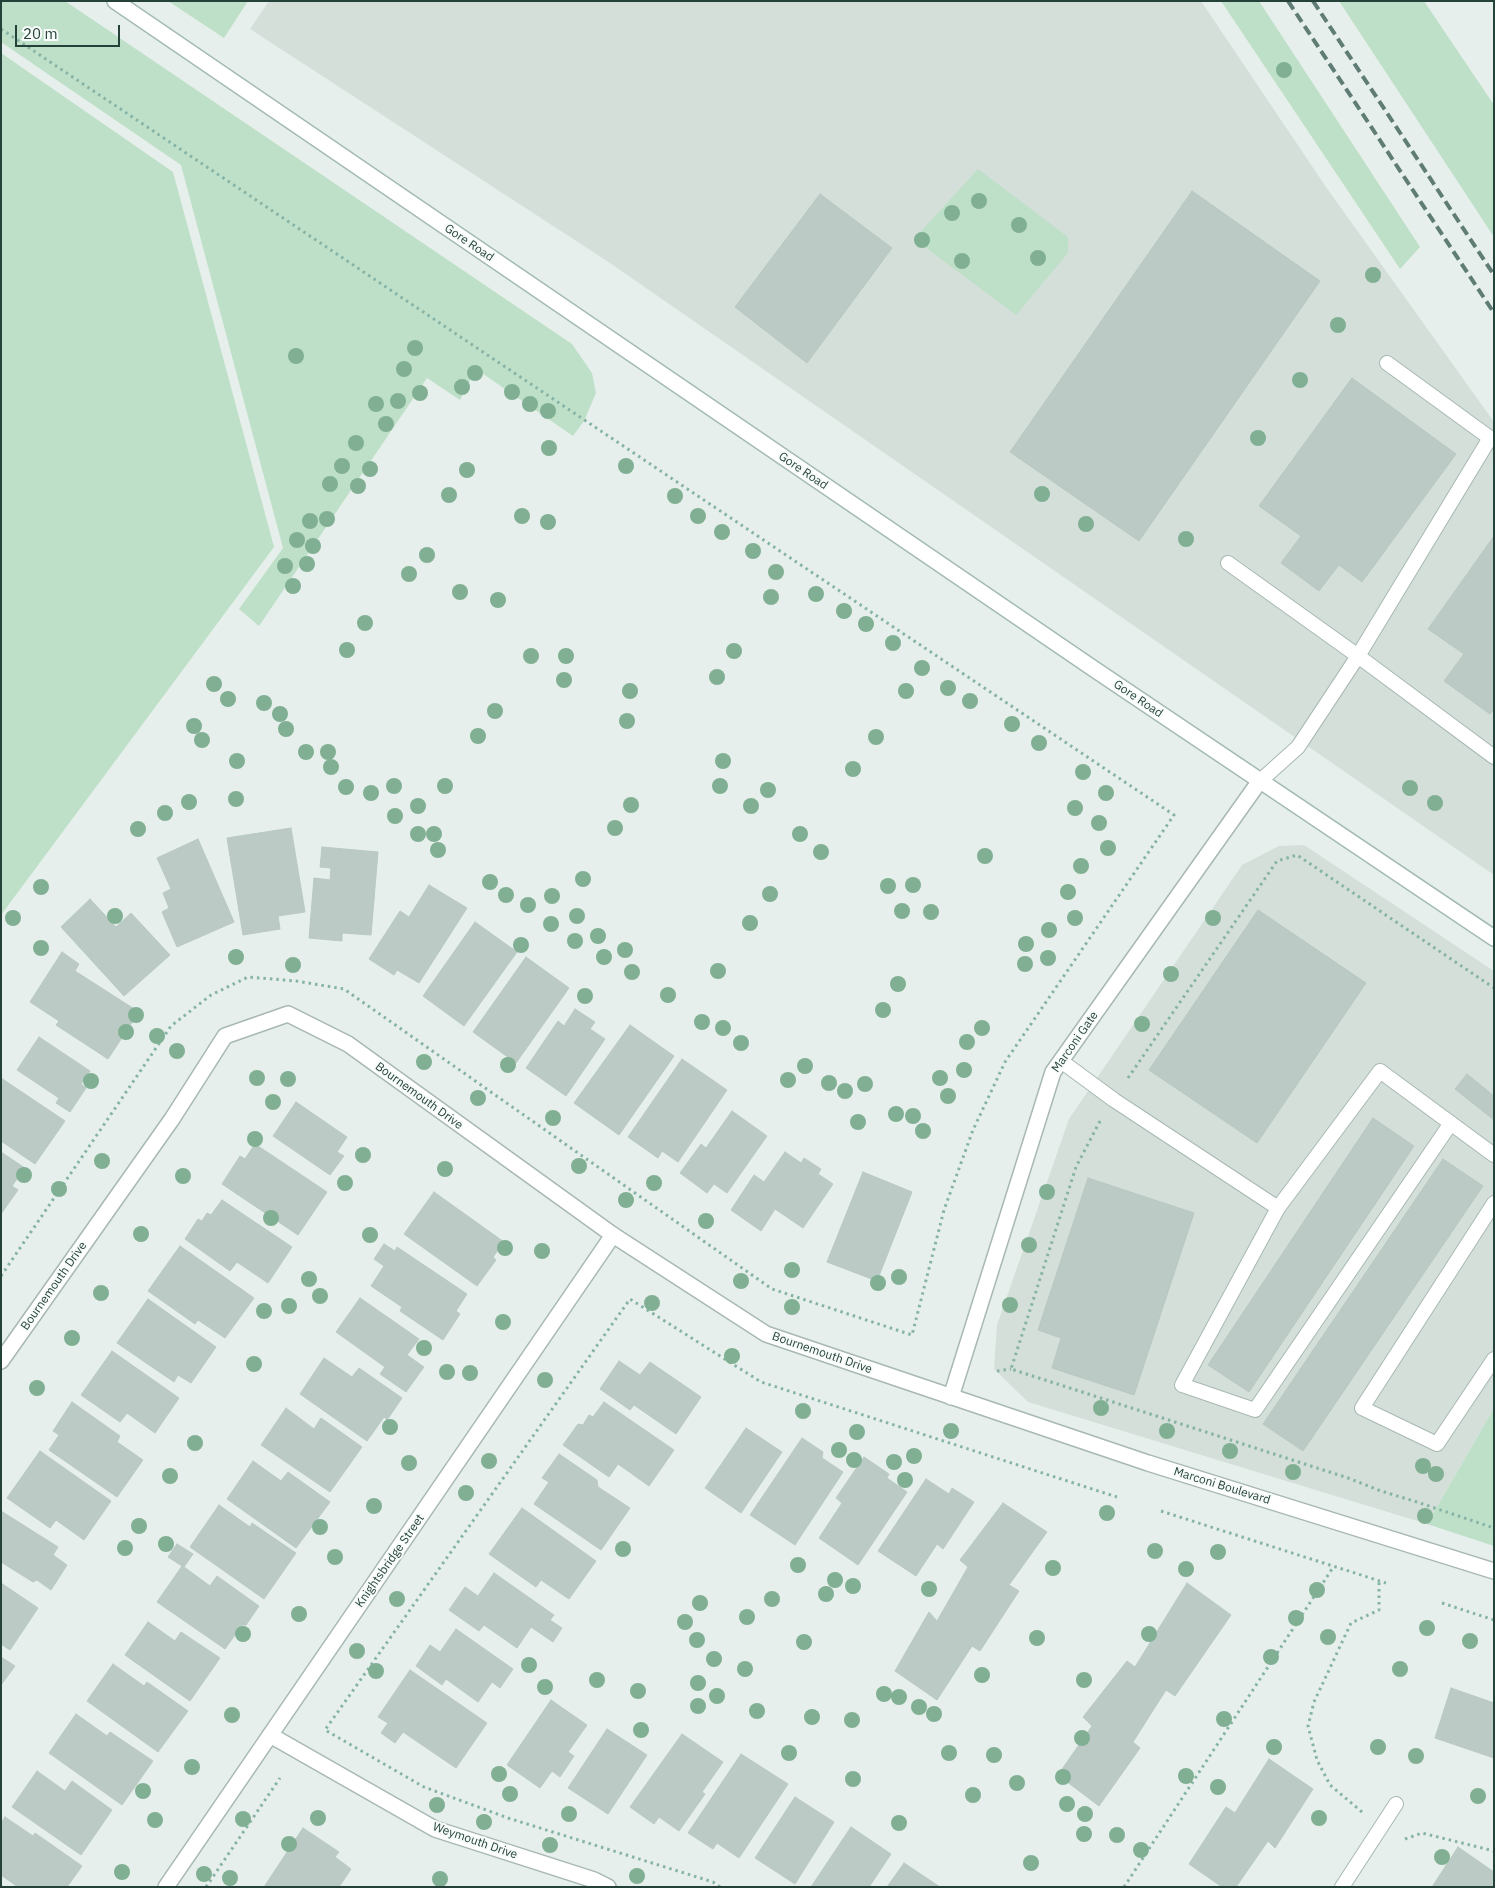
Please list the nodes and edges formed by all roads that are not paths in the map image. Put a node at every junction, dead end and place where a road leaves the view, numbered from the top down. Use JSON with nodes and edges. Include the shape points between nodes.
{"nodes":[{"id":1,"x":115,"y":1,"type":"edge"},
{"id":2,"x":1387,"y":363,"type":"dead end"},
{"id":3,"x":1228,"y":563,"type":"dead end"},
{"id":4,"x":1358,"y":656,"type":"junction"},
{"id":5,"x":1494,"y":756,"type":"edge"},
{"id":6,"x":1259,"y":782,"type":"junction"},
{"id":7,"x":1494,"y":938,"type":"edge"},
{"id":8,"x":1061,"y":1061,"type":"junction"},
{"id":9,"x":1451,"y":1124,"type":"junction"},
{"id":10,"x":1494,"y":1156,"type":"edge"},
{"id":11,"x":1494,"y":1203,"type":"edge"},
{"id":12,"x":1278,"y":1208,"type":"junction"},
{"id":13,"x":613,"y":1235,"type":"junction"},
{"id":14,"x":1494,"y":1359,"type":"edge"},
{"id":15,"x":1,"y":1361,"type":"edge"},
{"id":16,"x":951,"y":1397,"type":"junction"},
{"id":17,"x":1494,"y":1571,"type":"edge"},
{"id":18,"x":270,"y":1735,"type":"junction"},
{"id":19,"x":1396,"y":1804,"type":"dead end"},
{"id":20,"x":166,"y":1887,"type":"edge"},
{"id":21,"x":608,"y":1887,"type":"edge"},
{"id":22,"x":1342,"y":1887,"type":"edge"}],
"edges":[{"from":1,"to":6,"type":"street","name":"Gore Road"},
{"from":2,"to":4,"type":"lane","via":[[1490,438]]},
{"from":3,"to":4,"type":"lane"},
{"from":4,"to":5,"type":"lane"},
{"from":4,"to":6,"type":"lane","via":[[1298,747]]},
{"from":6,"to":7,"type":"street","name":"Gore Road"},
{"from":6,"to":8,"type":"street","name":"Marconi Gate"},
{"from":8,"to":12,"type":"lane","via":[[1114,1100]]},
{"from":8,"to":16,"type":"street","name":"Marconi Gate","via":[[1053,1072]]},
{"from":9,"to":10,"type":"lane"},
{"from":9,"to":12,"type":"lane","via":[[1380,1070]]},
{"from":9,"to":12,"type":"lane","via":[[1254,1410],[1182,1385]]},
{"from":11,"to":14,"type":"lane","via":[[1362,1408],[1437,1444]]},
{"from":13,"to":15,"type":"street","name":"Bournemouth Drive","via":[[348,1044],[288,1014],[225,1036],[172,1118]]},
{"from":13,"to":16,"type":"street","name":"Bournemouth Drive","via":[[766,1334]]},
{"from":13,"to":18,"type":"street","name":"Knightsbridge Street"},
{"from":16,"to":17,"type":"street","name":"Marconi Boulevard","via":[[1148,1464]]},
{"from":18,"to":20,"type":"street","name":"Knightsbridge Street"},
{"from":18,"to":21,"type":"street","name":"Weymouth Drive","via":[[435,1829]]},
{"from":19,"to":22,"type":"lane"}]}
